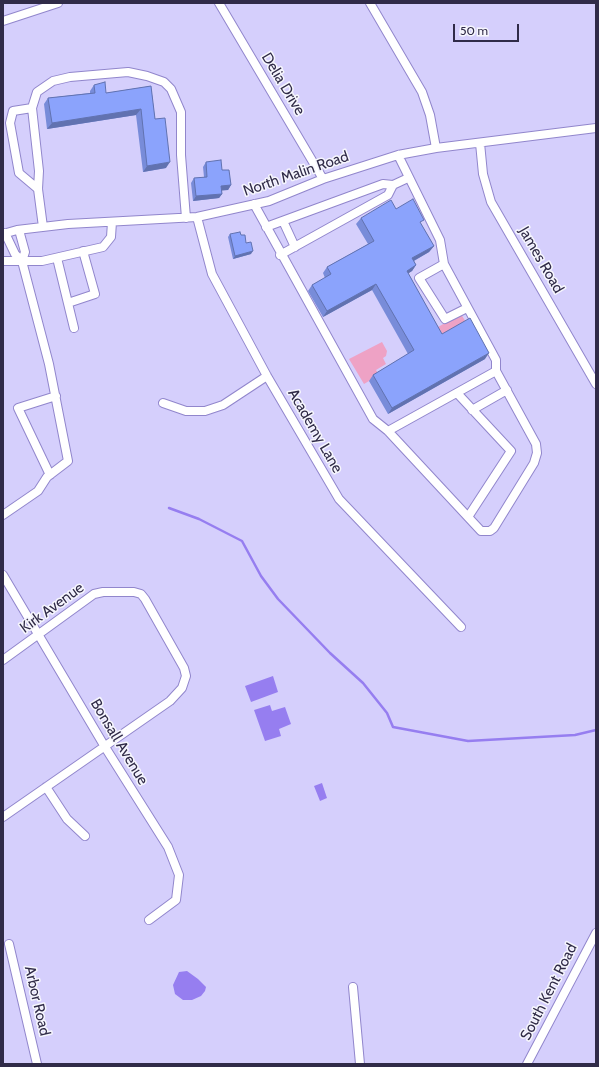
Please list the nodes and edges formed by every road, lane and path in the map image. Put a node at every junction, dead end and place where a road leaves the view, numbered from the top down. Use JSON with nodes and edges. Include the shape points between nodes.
{"nodes":[{"id":1,"x":58,"y":3,"type":"edge"},
{"id":2,"x":219,"y":3,"type":"edge"},
{"id":3,"x":370,"y":3,"type":"edge"},
{"id":4,"x":3,"y":21,"type":"edge"},
{"id":5,"x":32,"y":108,"type":"junction"},
{"id":6,"x":596,"y":128,"type":"edge"},
{"id":7,"x":480,"y":143,"type":"junction"},
{"id":8,"x":436,"y":148,"type":"junction"},
{"id":9,"x":398,"y":155,"type":"junction"},
{"id":10,"x":408,"y":178,"type":"junction"},
{"id":11,"x":323,"y":179,"type":"junction"},
{"id":12,"x":393,"y":186,"type":"junction"},
{"id":13,"x":38,"y":189,"type":"junction"},
{"id":14,"x":254,"y":204,"type":"junction"},
{"id":15,"x":197,"y":217,"type":"junction"},
{"id":16,"x":186,"y":218,"type":"junction"},
{"id":17,"x":283,"y":221,"type":"junction"},
{"id":18,"x":112,"y":222,"type":"junction"},
{"id":19,"x":43,"y":227,"type":"junction"},
{"id":20,"x":266,"y":227,"type":"junction"},
{"id":21,"x":19,"y":230,"type":"junction"},
{"id":22,"x":4,"y":233,"type":"edge"},
{"id":23,"x":296,"y":247,"type":"junction"},
{"id":24,"x":84,"y":251,"type":"junction"},
{"id":25,"x":280,"y":255,"type":"junction"},
{"id":26,"x":57,"y":258,"type":"junction"},
{"id":27,"x":3,"y":261,"type":"edge"},
{"id":28,"x":22,"y":261,"type":"junction"},
{"id":29,"x":444,"y":264,"type":"junction"},
{"id":30,"x":68,"y":303,"type":"junction"},
{"id":31,"x":468,"y":308,"type":"junction"},
{"id":32,"x":74,"y":328,"type":"dead end"},
{"id":33,"x":496,"y":371,"type":"junction"},
{"id":34,"x":267,"y":376,"type":"junction"},
{"id":35,"x":596,"y":384,"type":"edge"},
{"id":36,"x":507,"y":390,"type":"junction"},
{"id":37,"x":456,"y":393,"type":"junction"},
{"id":38,"x":56,"y":396,"type":"junction"},
{"id":39,"x":163,"y":403,"type":"dead end"},
{"id":40,"x":472,"y":410,"type":"junction"},
{"id":41,"x":388,"y":431,"type":"junction"},
{"id":42,"x":50,"y":475,"type":"junction"},
{"id":43,"x":3,"y":514,"type":"edge"},
{"id":44,"x":468,"y":517,"type":"junction"},
{"id":45,"x":3,"y":574,"type":"edge"},
{"id":46,"x":461,"y":627,"type":"dead end"},
{"id":47,"x":40,"y":635,"type":"junction"},
{"id":48,"x":3,"y":660,"type":"edge"},
{"id":49,"x":104,"y":747,"type":"junction"},
{"id":50,"x":46,"y":787,"type":"junction"},
{"id":51,"x":3,"y":817,"type":"edge"},
{"id":52,"x":85,"y":836,"type":"dead end"},
{"id":53,"x":149,"y":920,"type":"dead end"},
{"id":54,"x":596,"y":933,"type":"edge"},
{"id":55,"x":9,"y":944,"type":"dead end"},
{"id":56,"x":352,"y":987,"type":"dead end"},
{"id":57,"x":37,"y":1064,"type":"edge"},
{"id":58,"x":360,"y":1064,"type":"edge"},
{"id":59,"x":527,"y":1064,"type":"edge"}],
"edges":[{"from":1,"to":4,"type":"street"},
{"from":2,"to":11,"type":"street","name":"Delia Drive"},
{"from":3,"to":8,"type":"street","via":[[422,92],[430,115]]},
{"from":5,"to":13,"type":"street","via":[[39,171]]},
{"from":5,"to":13,"type":"street","via":[[14,111],[10,124],[19,174]]},
{"from":5,"to":16,"type":"street","via":[[37,92],[45,86],[70,77],[128,72],[164,82],[171,89],[181,112],[181,155]]},
{"from":6,"to":7,"type":"street","name":"North Malin Road"},
{"from":7,"to":8,"type":"street","name":"North Malin Road"},
{"from":7,"to":35,"type":"street","name":"James Road","via":[[483,174],[492,202]]},
{"from":8,"to":9,"type":"street","name":"North Malin Road"},
{"from":9,"to":10,"type":"street"},
{"from":9,"to":11,"type":"street","name":"North Malin Road"},
{"from":10,"to":12,"type":"street"},
{"from":10,"to":29,"type":"street","via":[[440,240]]},
{"from":11,"to":14,"type":"street","name":"North Malin Road","via":[[269,201]]},
{"from":12,"to":17,"type":"street","via":[[383,184]]},
{"from":12,"to":23,"type":"street","via":[[388,195]]},
{"from":13,"to":19,"type":"street"},
{"from":14,"to":15,"type":"street","name":"North Malin Road"},
{"from":14,"to":20,"type":"street"},
{"from":15,"to":16,"type":"street","name":"North Malin Road"},
{"from":15,"to":34,"type":"street","name":"Academy Lane","via":[[212,274]]},
{"from":16,"to":18,"type":"street","name":"North Malin Road"},
{"from":17,"to":20,"type":"street"},
{"from":17,"to":23,"type":"street"},
{"from":18,"to":19,"type":"street","name":"North Malin Road"},
{"from":18,"to":24,"type":"street","via":[[111,237],[103,247]]},
{"from":19,"to":21,"type":"street","name":"North Malin Road"},
{"from":20,"to":25,"type":"street"},
{"from":21,"to":22,"type":"street","name":"North Malin Road"},
{"from":21,"to":28,"type":"street","via":[[25,252]]},
{"from":22,"to":28,"type":"street","via":[[15,254]]},
{"from":23,"to":25,"type":"street"},
{"from":24,"to":26,"type":"street"},
{"from":24,"to":30,"type":"street","via":[[94,294]]},
{"from":25,"to":41,"type":"street","via":[[373,419]]},
{"from":26,"to":28,"type":"street"},
{"from":26,"to":30,"type":"street"},
{"from":27,"to":28,"type":"street"},
{"from":28,"to":38,"type":"street"},
{"from":29,"to":31,"type":"street"},
{"from":29,"to":31,"type":"street","via":[[419,278],[445,319]]},
{"from":30,"to":32,"type":"street"},
{"from":31,"to":33,"type":"street","via":[[496,360]]},
{"from":33,"to":36,"type":"street"},
{"from":33,"to":37,"type":"street"},
{"from":34,"to":39,"type":"street","via":[[223,405],[205,411],[186,411]]},
{"from":34,"to":46,"type":"street","name":"Academy Lane","via":[[339,499]]},
{"from":36,"to":40,"type":"street"},
{"from":36,"to":44,"type":"street","via":[[536,444],[534,463],[494,528],[490,531],[481,531]]},
{"from":37,"to":40,"type":"street"},
{"from":37,"to":41,"type":"street"},
{"from":38,"to":42,"type":"street","via":[[68,461]]},
{"from":38,"to":42,"type":"street","via":[[18,408]]},
{"from":40,"to":44,"type":"street","via":[[511,451]]},
{"from":41,"to":44,"type":"street"},
{"from":42,"to":43,"type":"street","via":[[38,490]]},
{"from":45,"to":47,"type":"street","name":"Bonsall Avenue"},
{"from":47,"to":48,"type":"street","name":"Kirk Avenue"},
{"from":47,"to":49,"type":"street","name":"Bonsall Avenue"},
{"from":47,"to":49,"type":"street","name":"Kirk Avenue","via":[[98,593],[134,592],[143,596],[184,668],[186,680],[180,690],[164,705]]},
{"from":49,"to":50,"type":"street"},
{"from":49,"to":53,"type":"street","name":"Bonsall Avenue","via":[[168,847],[179,875],[176,900]]},
{"from":50,"to":51,"type":"street"},
{"from":50,"to":52,"type":"street","via":[[67,819]]},
{"from":54,"to":59,"type":"street","name":"South Kent Road"},
{"from":55,"to":57,"type":"street","name":"Arbor Road"},
{"from":56,"to":58,"type":"street"}]}
